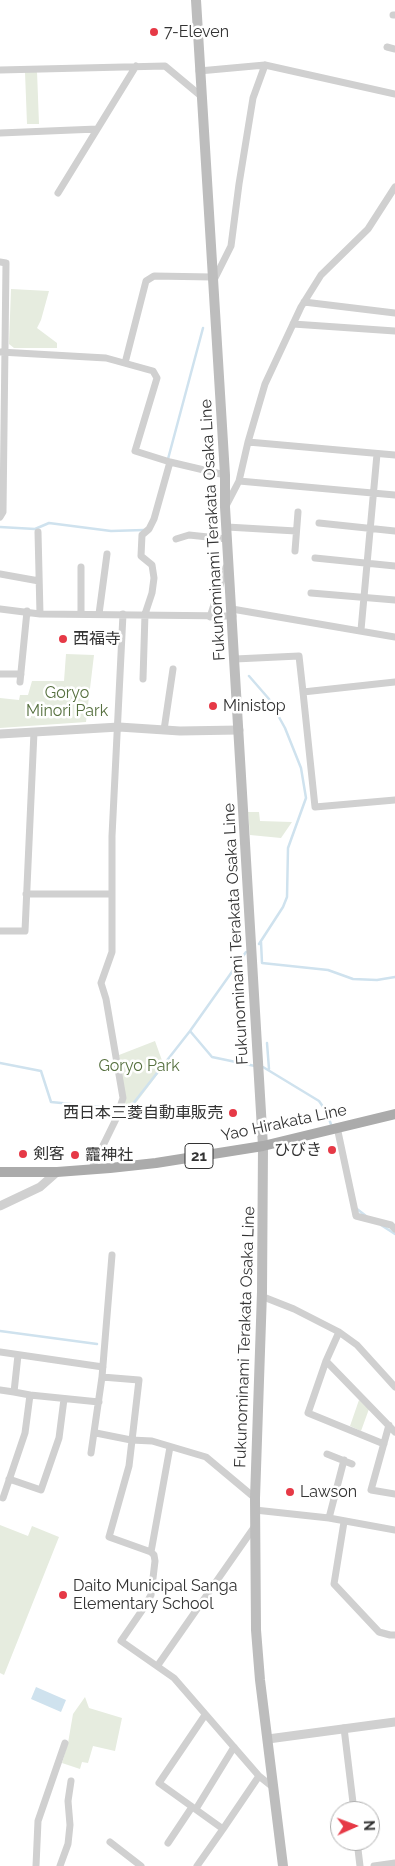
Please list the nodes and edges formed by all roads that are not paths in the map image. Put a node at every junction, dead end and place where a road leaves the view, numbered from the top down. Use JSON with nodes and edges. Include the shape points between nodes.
{"nodes":[{"id":1,"x":196,"y":0,"type":"edge"},
{"id":2,"x":387,"y":47,"type":"dead end"},
{"id":3,"x":395,"y":49,"type":"edge"},
{"id":4,"x":265,"y":65,"type":"junction"},
{"id":5,"x":136,"y":66,"type":"junction"},
{"id":6,"x":0,"y":70,"type":"edge"},
{"id":7,"x":199,"y":71,"type":"junction"},
{"id":8,"x":395,"y":94,"type":"edge"},
{"id":9,"x":201,"y":96,"type":"junction"},
{"id":10,"x":97,"y":130,"type":"junction"},
{"id":11,"x":0,"y":132,"type":"edge"},
{"id":12,"x":395,"y":187,"type":"edge"},
{"id":13,"x":58,"y":193,"type":"dead end"},
{"id":14,"x":0,"y":262,"type":"edge"},
{"id":15,"x":212,"y":280,"type":"junction"},
{"id":16,"x":304,"y":302,"type":"junction"},
{"id":17,"x":395,"y":313,"type":"edge"},
{"id":18,"x":293,"y":324,"type":"junction"},
{"id":19,"x":395,"y":331,"type":"edge"},
{"id":20,"x":2,"y":352,"type":"edge"},
{"id":21,"x":125,"y":363,"type":"junction"},
{"id":22,"x":248,"y":442,"type":"junction"},
{"id":23,"x":377,"y":454,"type":"junction"},
{"id":24,"x":395,"y":455,"type":"edge"},
{"id":25,"x":170,"y":462,"type":"junction"},
{"id":26,"x":225,"y":475,"type":"junction"},
{"id":27,"x":239,"y":481,"type":"junction"},
{"id":28,"x":374,"y":493,"type":"junction"},
{"id":29,"x":395,"y":495,"type":"edge"},
{"id":30,"x":225,"y":507,"type":"junction"},
{"id":31,"x":298,"y":512,"type":"dead end"},
{"id":32,"x":0,"y":517,"type":"edge"},
{"id":33,"x":319,"y":523,"type":"dead end"},
{"id":34,"x":227,"y":527,"type":"junction"},
{"id":35,"x":371,"y":528,"type":"junction"},
{"id":36,"x":296,"y":531,"type":"junction"},
{"id":37,"x":395,"y":531,"type":"edge"},
{"id":38,"x":38,"y":532,"type":"dead end"},
{"id":39,"x":176,"y":539,"type":"dead end"},
{"id":40,"x":227,"y":539,"type":"junction"},
{"id":41,"x":295,"y":551,"type":"dead end"},
{"id":42,"x":107,"y":554,"type":"dead end"},
{"id":43,"x":315,"y":558,"type":"dead end"},
{"id":44,"x":229,"y":559,"type":"junction"},
{"id":45,"x":368,"y":563,"type":"junction"},
{"id":46,"x":395,"y":566,"type":"edge"},
{"id":47,"x":81,"y":567,"type":"dead end"},
{"id":48,"x":0,"y":574,"type":"edge"},
{"id":49,"x":39,"y":581,"type":"junction"},
{"id":50,"x":311,"y":592,"type":"dead end"},
{"id":51,"x":364,"y":598,"type":"junction"},
{"id":52,"x":395,"y":600,"type":"edge"},
{"id":53,"x":0,"y":609,"type":"edge"},
{"id":54,"x":27,"y":611,"type":"junction"},
{"id":55,"x":232,"y":613,"type":"junction"},
{"id":56,"x":40,"y":614,"type":"junction"},
{"id":57,"x":81,"y":614,"type":"junction"},
{"id":58,"x":99,"y":614,"type":"junction"},
{"id":59,"x":123,"y":614,"type":"junction"},
{"id":60,"x":145,"y":614,"type":"junction"},
{"id":61,"x":210,"y":617,"type":"junction"},
{"id":62,"x":361,"y":630,"type":"junction"},
{"id":63,"x":395,"y":637,"type":"edge"},
{"id":64,"x":235,"y":659,"type":"junction"},
{"id":65,"x":173,"y":669,"type":"dead end"},
{"id":66,"x":0,"y":674,"type":"edge"},
{"id":67,"x":143,"y":679,"type":"dead end"},
{"id":68,"x":395,"y":682,"type":"edge"},
{"id":69,"x":304,"y":692,"type":"junction"},
{"id":70,"x":119,"y":726,"type":"junction"},
{"id":71,"x":164,"y":730,"type":"junction"},
{"id":72,"x":239,"y":730,"type":"junction"},
{"id":73,"x":34,"y":732,"type":"junction"},
{"id":74,"x":0,"y":734,"type":"edge"},
{"id":75,"x":395,"y":800,"type":"edge"},
{"id":76,"x":26,"y":894,"type":"junction"},
{"id":77,"x":112,"y":894,"type":"junction"},
{"id":78,"x":0,"y":931,"type":"edge"},
{"id":79,"x":395,"y":1114,"type":"edge"},
{"id":80,"x":337,"y":1127,"type":"junction"},
{"id":81,"x":263,"y":1146,"type":"junction"},
{"id":82,"x":91,"y":1170,"type":"junction"},
{"id":83,"x":0,"y":1172,"type":"edge"},
{"id":84,"x":57,"y":1172,"type":"junction"},
{"id":85,"x":0,"y":1206,"type":"edge"},
{"id":86,"x":395,"y":1229,"type":"edge"},
{"id":87,"x":112,"y":1255,"type":"dead end"},
{"id":88,"x":262,"y":1296,"type":"junction"},
{"id":89,"x":339,"y":1332,"type":"junction"},
{"id":90,"x":0,"y":1352,"type":"edge"},
{"id":91,"x":18,"y":1355,"type":"junction"},
{"id":92,"x":326,"y":1361,"type":"junction"},
{"id":93,"x":103,"y":1366,"type":"junction"},
{"id":94,"x":102,"y":1377,"type":"junction"},
{"id":95,"x":395,"y":1387,"type":"edge"},
{"id":96,"x":0,"y":1390,"type":"edge"},
{"id":97,"x":14,"y":1392,"type":"junction"},
{"id":98,"x":30,"y":1395,"type":"junction"},
{"id":99,"x":64,"y":1399,"type":"junction"},
{"id":100,"x":99,"y":1402,"type":"junction"},
{"id":101,"x":389,"y":1425,"type":"junction"},
{"id":102,"x":395,"y":1432,"type":"edge"},
{"id":103,"x":96,"y":1433,"type":"junction"},
{"id":104,"x":131,"y":1440,"type":"junction"},
{"id":105,"x":384,"y":1444,"type":"junction"},
{"id":106,"x":170,"y":1447,"type":"junction"},
{"id":107,"x":92,"y":1453,"type":"dead end"},
{"id":108,"x":327,"y":1454,"type":"dead end"},
{"id":109,"x":344,"y":1460,"type":"junction"},
{"id":110,"x":352,"y":1464,"type":"dead end"},
{"id":111,"x":9,"y":1479,"type":"junction"},
{"id":112,"x":395,"y":1494,"type":"edge"},
{"id":113,"x":3,"y":1498,"type":"dead end"},
{"id":114,"x":255,"y":1498,"type":"junction"},
{"id":115,"x":255,"y":1510,"type":"junction"},
{"id":116,"x":329,"y":1518,"type":"junction"},
{"id":117,"x":344,"y":1522,"type":"junction"},
{"id":118,"x":255,"y":1525,"type":"junction"},
{"id":119,"x":395,"y":1530,"type":"edge"},
{"id":120,"x":151,"y":1552,"type":"junction"},
{"id":121,"x":395,"y":1634,"type":"edge"},
{"id":122,"x":158,"y":1665,"type":"junction"},
{"id":123,"x":205,"y":1715,"type":"junction"},
{"id":124,"x":395,"y":1722,"type":"edge"},
{"id":125,"x":344,"y":1728,"type":"junction"},
{"id":126,"x":268,"y":1739,"type":"junction"},
{"id":127,"x":65,"y":1743,"type":"dead end"},
{"id":128,"x":234,"y":1747,"type":"junction"},
{"id":129,"x":259,"y":1776,"type":"junction"},
{"id":130,"x":71,"y":1782,"type":"dead end"},
{"id":131,"x":274,"y":1788,"type":"junction"},
{"id":132,"x":353,"y":1801,"type":"edge"},
{"id":133,"x":194,"y":1808,"type":"junction"},
{"id":134,"x":223,"y":1829,"type":"junction"},
{"id":135,"x":110,"y":1842,"type":"dead end"},
{"id":136,"x":168,"y":1843,"type":"dead end"},
{"id":137,"x":358,"y":1851,"type":"edge"},
{"id":138,"x":395,"y":1863,"type":"edge"},
{"id":139,"x":36,"y":1866,"type":"edge"},
{"id":140,"x":60,"y":1866,"type":"edge"},
{"id":141,"x":141,"y":1866,"type":"edge"},
{"id":142,"x":197,"y":1866,"type":"edge"},
{"id":143,"x":283,"y":1866,"type":"edge"},
{"id":144,"x":360,"y":1866,"type":"edge"},
{"id":145,"x":374,"y":1866,"type":"edge"}],
"edges":[{"from":1,"to":7,"type":"main road","name":"Fukunominami Terakata Osaka Line"},
{"from":2,"to":3,"type":"street"},
{"from":4,"to":7,"type":"street"},
{"from":4,"to":8,"type":"street"},
{"from":4,"to":15,"type":"street","via":[[253,98],[231,246]]},
{"from":5,"to":6,"type":"street"},
{"from":5,"to":9,"type":"street","via":[[165,66]]},
{"from":5,"to":10,"type":"street"},
{"from":7,"to":9,"type":"main road","name":"Fukunominami Terakata Osaka Line"},
{"from":9,"to":15,"type":"main road","name":"Fukunominami Terakata Osaka Line"},
{"from":10,"to":11,"type":"street"},
{"from":10,"to":13,"type":"street"},
{"from":12,"to":16,"type":"street","via":[[368,228],[322,275]]},
{"from":14,"to":20,"type":"street","via":[[6,263]]},
{"from":15,"to":21,"type":"street","via":[[154,276],[146,281]]},
{"from":15,"to":26,"type":"main road","name":"Fukunominami Terakata Osaka Line"},
{"from":16,"to":17,"type":"street"},
{"from":16,"to":18,"type":"street"},
{"from":18,"to":19,"type":"street"},
{"from":18,"to":22,"type":"street","via":[[265,384]]},
{"from":20,"to":21,"type":"street","via":[[106,358]]},
{"from":20,"to":32,"type":"street","via":[[3,512]]},
{"from":21,"to":25,"type":"street","via":[[153,371],[157,378],[135,451]]},
{"from":22,"to":23,"type":"street"},
{"from":22,"to":27,"type":"street"},
{"from":23,"to":24,"type":"street"},
{"from":23,"to":28,"type":"street"},
{"from":25,"to":26,"type":"street"},
{"from":25,"to":60,"type":"street","via":[[154,519],[142,535],[141,556],[152,565],[154,578]]},
{"from":26,"to":30,"type":"main road","name":"Fukunominami Terakata Osaka Line"},
{"from":27,"to":28,"type":"street"},
{"from":27,"to":30,"type":"street"},
{"from":28,"to":29,"type":"street"},
{"from":28,"to":35,"type":"street"},
{"from":30,"to":34,"type":"main road","name":"Fukunominami Terakata Osaka Line"},
{"from":31,"to":36,"type":"street"},
{"from":33,"to":35,"type":"street"},
{"from":34,"to":36,"type":"street"},
{"from":34,"to":40,"type":"main road","name":"Fukunominami Terakata Osaka Line"},
{"from":35,"to":37,"type":"street"},
{"from":35,"to":45,"type":"street"},
{"from":36,"to":41,"type":"street"},
{"from":38,"to":49,"type":"street"},
{"from":39,"to":40,"type":"street","via":[[189,535]]},
{"from":40,"to":44,"type":"main road","name":"Fukunominami Terakata Osaka Line"},
{"from":42,"to":58,"type":"street"},
{"from":43,"to":45,"type":"street"},
{"from":44,"to":55,"type":"main road","name":"Fukunominami Terakata Osaka Line"},
{"from":44,"to":61,"type":"street"},
{"from":45,"to":46,"type":"street"},
{"from":45,"to":51,"type":"street"},
{"from":47,"to":57,"type":"street"},
{"from":48,"to":49,"type":"street"},
{"from":49,"to":56,"type":"street"},
{"from":50,"to":51,"type":"street"},
{"from":51,"to":52,"type":"street"},
{"from":51,"to":62,"type":"street"},
{"from":53,"to":54,"type":"street"},
{"from":54,"to":56,"type":"street"},
{"from":54,"to":66,"type":"street","via":[[21,678]]},
{"from":55,"to":61,"type":"street"},
{"from":55,"to":62,"type":"street"},
{"from":55,"to":64,"type":"main road","name":"Fukunominami Terakata Osaka Line"},
{"from":56,"to":57,"type":"street"},
{"from":57,"to":58,"type":"street"},
{"from":58,"to":59,"type":"street"},
{"from":59,"to":60,"type":"street"},
{"from":59,"to":70,"type":"street"},
{"from":60,"to":61,"type":"street"},
{"from":60,"to":67,"type":"street"},
{"from":62,"to":63,"type":"street"},
{"from":64,"to":69,"type":"street","via":[[299,656]]},
{"from":64,"to":72,"type":"main road","name":"Fukunominami Terakata Osaka Line"},
{"from":65,"to":71,"type":"street"},
{"from":68,"to":69,"type":"street"},
{"from":69,"to":75,"type":"street","via":[[315,807]]},
{"from":70,"to":71,"type":"street"},
{"from":70,"to":73,"type":"street"},
{"from":70,"to":77,"type":"street"},
{"from":71,"to":72,"type":"street"},
{"from":72,"to":81,"type":"main road","name":"Fukunominami Terakata Osaka Line"},
{"from":73,"to":74,"type":"street"},
{"from":73,"to":76,"type":"street"},
{"from":76,"to":77,"type":"street"},
{"from":76,"to":78,"type":"street","via":[[25,931]]},
{"from":77,"to":82,"type":"street","via":[[112,952],[101,983],[123,1098]]},
{"from":79,"to":80,"type":"main road","name":"Yao Hirakata Line","number":"21"},
{"from":80,"to":81,"type":"main road","name":"Yao Hirakata Line","number":"21"},
{"from":80,"to":86,"type":"street","via":[[356,1216],[391,1225]]},
{"from":81,"to":82,"type":"main road","name":"Yao Hirakata Line","number":"21"},
{"from":81,"to":88,"type":"main road","name":"Fukunominami Terakata Osaka Line"},
{"from":82,"to":84,"type":"main road","name":"Yao Hirakata Line","number":"21"},
{"from":83,"to":84,"type":"main road","name":"Yao Hirakata Line","number":"21"},
{"from":84,"to":85,"type":"street","via":[[40,1187]]},
{"from":87,"to":93,"type":"street"},
{"from":88,"to":89,"type":"street"},
{"from":88,"to":114,"type":"main road","name":"Fukunominami Terakata Osaka Line"},
{"from":89,"to":92,"type":"street"},
{"from":89,"to":95,"type":"street","via":[[357,1345]]},
{"from":90,"to":91,"type":"street"},
{"from":91,"to":93,"type":"street"},
{"from":91,"to":97,"type":"street"},
{"from":92,"to":101,"type":"street"},
{"from":92,"to":105,"type":"street","via":[[308,1413]]},
{"from":93,"to":94,"type":"street"},
{"from":94,"to":100,"type":"street"},
{"from":94,"to":104,"type":"street","via":[[139,1380]]},
{"from":96,"to":97,"type":"street"},
{"from":97,"to":98,"type":"street"},
{"from":98,"to":99,"type":"street"},
{"from":98,"to":111,"type":"street","via":[[25,1433]]},
{"from":99,"to":100,"type":"street"},
{"from":99,"to":111,"type":"street","via":[[59,1438],[40,1490]]},
{"from":100,"to":103,"type":"street"},
{"from":101,"to":102,"type":"street"},
{"from":101,"to":105,"type":"street"},
{"from":103,"to":104,"type":"street"},
{"from":103,"to":107,"type":"street"},
{"from":104,"to":106,"type":"street","via":[[152,1441]]},
{"from":104,"to":120,"type":"street","via":[[129,1466],[110,1536]]},
{"from":105,"to":112,"type":"street","via":[[371,1490]]},
{"from":106,"to":114,"type":"street","via":[[206,1457]]},
{"from":106,"to":120,"type":"street"},
{"from":108,"to":109,"type":"street"},
{"from":109,"to":110,"type":"street"},
{"from":109,"to":116,"type":"street"},
{"from":111,"to":113,"type":"street"},
{"from":114,"to":115,"type":"main road","name":"Fukunominami Terakata Osaka Line"},
{"from":115,"to":116,"type":"street"},
{"from":115,"to":118,"type":"main road","name":"Fukunominami Terakata Osaka Line"},
{"from":116,"to":117,"type":"street"},
{"from":117,"to":119,"type":"street"},
{"from":117,"to":121,"type":"street","via":[[334,1584],[379,1632]]},
{"from":118,"to":122,"type":"street"},
{"from":118,"to":126,"type":"main road","name":"Fukunominami Terakata Osaka Line","via":[[256,1630]]},
{"from":120,"to":122,"type":"street","via":[[155,1561],[151,1595],[121,1641]]},
{"from":122,"to":123,"type":"street","via":[[174,1678]]},
{"from":123,"to":128,"type":"street"},
{"from":123,"to":133,"type":"street","via":[[159,1783]]},
{"from":124,"to":125,"type":"street"},
{"from":125,"to":126,"type":"street"},
{"from":125,"to":132,"type":"street"},
{"from":126,"to":131,"type":"main road","name":"Fukunominami Terakata Osaka Line"},
{"from":127,"to":139,"type":"street","via":[[38,1820]]},
{"from":128,"to":129,"type":"street"},
{"from":128,"to":133,"type":"street"},
{"from":129,"to":131,"type":"street"},
{"from":129,"to":134,"type":"street"},
{"from":130,"to":140,"type":"street","via":[[68,1844]]},
{"from":131,"to":143,"type":"main road","name":"Fukunominami Terakata Osaka Line"},
{"from":133,"to":134,"type":"street"},
{"from":133,"to":136,"type":"street"},
{"from":134,"to":142,"type":"street"},
{"from":135,"to":141,"type":"street"},
{"from":137,"to":144,"type":"street"},
{"from":138,"to":145,"type":"street"}]}
